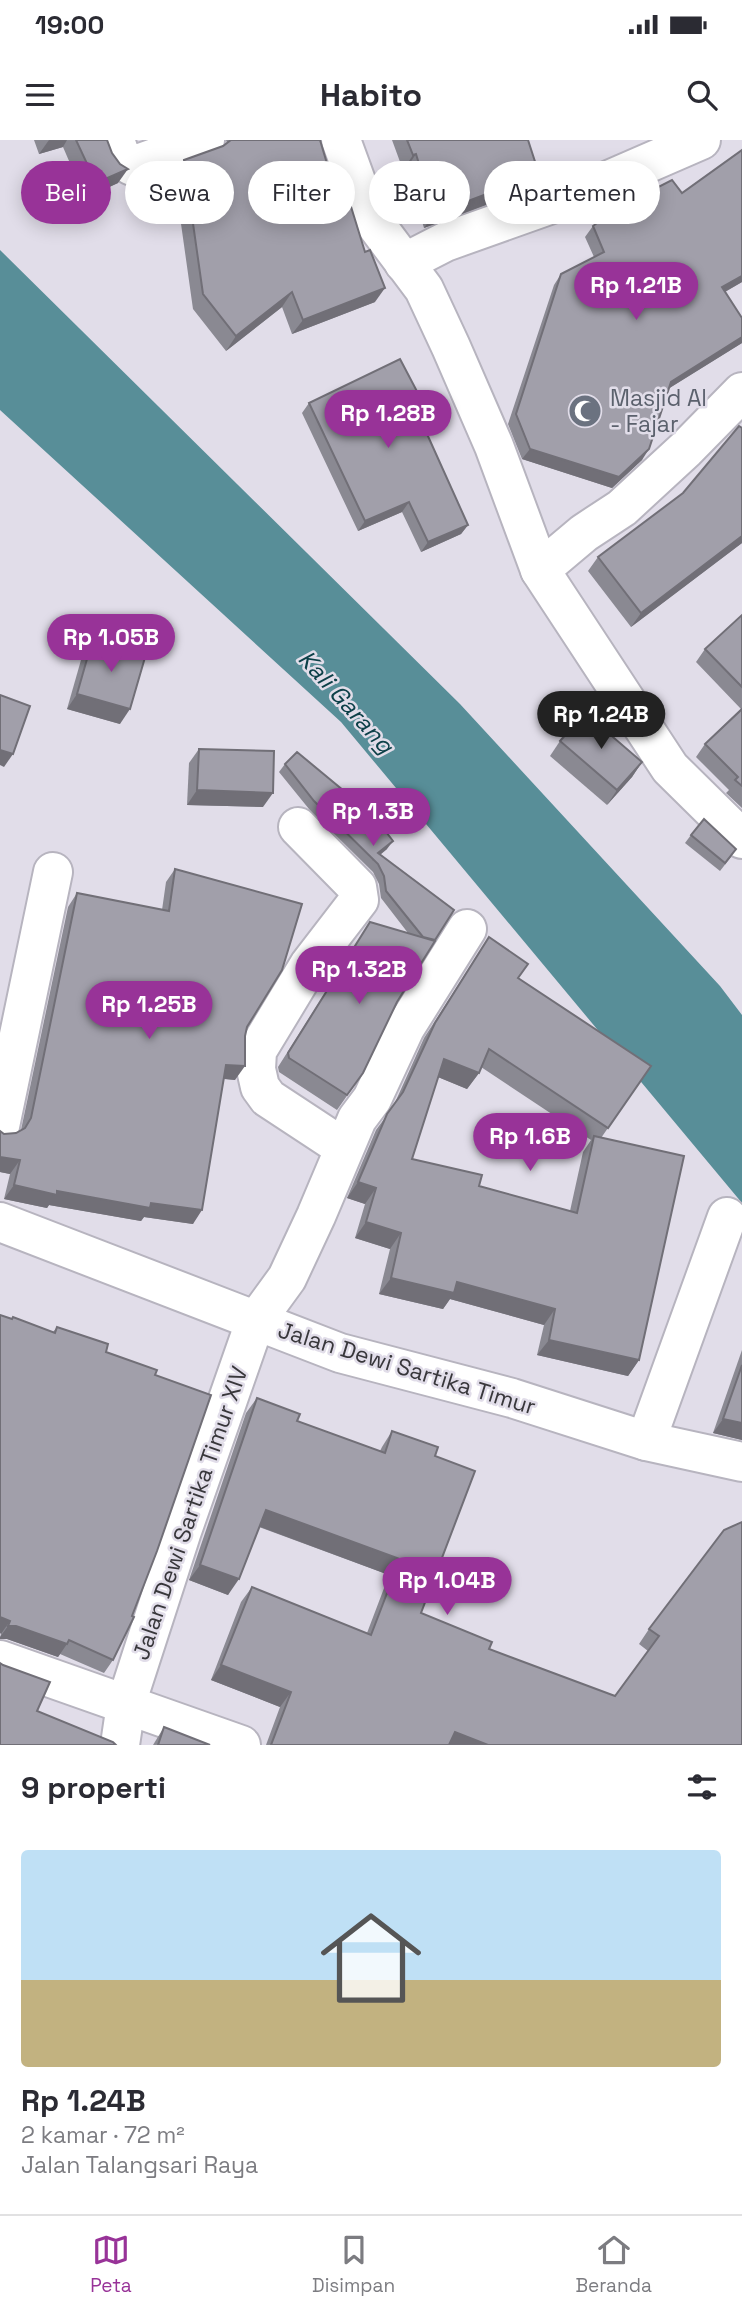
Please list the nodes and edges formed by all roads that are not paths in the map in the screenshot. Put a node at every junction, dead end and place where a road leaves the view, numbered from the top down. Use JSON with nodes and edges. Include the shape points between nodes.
{"nodes":[{"id":1,"x":114,"y":140,"type":"edge"},
{"id":2,"x":205,"y":140,"type":"edge"},
{"id":3,"x":341,"y":140,"type":"edge"},
{"id":4,"x":701,"y":140,"type":"edge"},
{"id":5,"x":414,"y":276,"type":"junction"},
{"id":6,"x":742,"y":392,"type":"edge"},
{"id":7,"x":540,"y":570,"type":"junction"},
{"id":8,"x":298,"y":827,"type":"dead end"},
{"id":9,"x":742,"y":839,"type":"edge"},
{"id":10,"x":53,"y":872,"type":"dead end"},
{"id":11,"x":467,"y":929,"type":"dead end"},
{"id":12,"x":0,"y":1126,"type":"edge"},
{"id":13,"x":344,"y":1148,"type":"junction"},
{"id":14,"x":727,"y":1217,"type":"dead end"},
{"id":15,"x":0,"y":1222,"type":"edge"},
{"id":16,"x":255,"y":1322,"type":"junction"},
{"id":17,"x":646,"y":1441,"type":"junction"},
{"id":18,"x":742,"y":1462,"type":"edge"},
{"id":19,"x":0,"y":1660,"type":"edge"},
{"id":20,"x":126,"y":1704,"type":"junction"},
{"id":21,"x":120,"y":1745,"type":"edge"},
{"id":22,"x":242,"y":1745,"type":"edge"}],
"edges":[{"from":1,"to":2,"type":"street","via":[[122,160],[132,166]]},
{"from":3,"to":5,"type":"street","via":[[368,214]]},
{"from":4,"to":5,"type":"street","via":[[563,200],[445,242]]},
{"from":5,"to":7,"type":"street","via":[[494,446]]},
{"from":6,"to":7,"type":"street","via":[[622,508]]},
{"from":7,"to":9,"type":"street","via":[[670,768]]},
{"from":8,"to":13,"type":"street","via":[[357,887],[359,900],[309,965],[257,1051],[256,1069],[268,1098]]},
{"from":10,"to":12,"type":"street"},
{"from":11,"to":13,"type":"street","name":"Jalan Dewi Sartika Timur XIV","via":[[405,1028]]},
{"from":13,"to":16,"type":"street","name":"Jalan Dewi Sartika Timur XIV","via":[[287,1278]]},
{"from":14,"to":17,"type":"street"},
{"from":15,"to":16,"type":"street","name":"Jalan Dewi Sartika Timur"},
{"from":16,"to":17,"type":"street","name":"Jalan Dewi Sartika Timur","via":[[340,1353],[512,1398]]},
{"from":16,"to":20,"type":"street","name":"Jalan Dewi Sartika Timur XIV"},
{"from":17,"to":18,"type":"street","name":"Jalan Dewi Sartika Timur"},
{"from":19,"to":20,"type":"street"},
{"from":20,"to":21,"type":"street","name":"Jalan Dewi Sartika Timur XIV"},
{"from":20,"to":22,"type":"street"}]}
